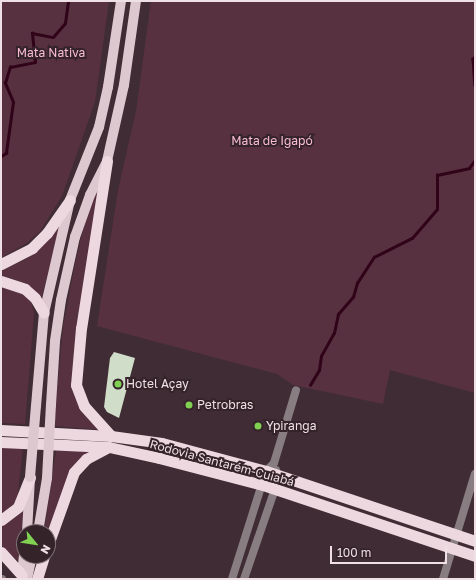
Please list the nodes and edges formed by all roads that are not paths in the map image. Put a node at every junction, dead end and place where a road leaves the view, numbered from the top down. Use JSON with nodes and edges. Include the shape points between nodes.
{"nodes":[{"id":1,"x":120,"y":1,"type":"edge"},
{"id":2,"x":136,"y":1,"type":"edge"},
{"id":3,"x":106,"y":161,"type":"junction"},
{"id":4,"x":70,"y":200,"type":"junction"},
{"id":5,"x":1,"y":264,"type":"edge"},
{"id":6,"x":1,"y":281,"type":"edge"},
{"id":7,"x":44,"y":313,"type":"junction"},
{"id":8,"x":296,"y":390,"type":"dead end"},
{"id":9,"x":1,"y":430,"type":"edge"},
{"id":10,"x":110,"y":436,"type":"junction"},
{"id":11,"x":1,"y":442,"type":"edge"},
{"id":12,"x":109,"y":447,"type":"junction"},
{"id":13,"x":274,"y":463,"type":"junction"},
{"id":14,"x":266,"y":472,"type":"junction"},
{"id":15,"x":475,"y":474,"type":"edge"},
{"id":16,"x":278,"y":476,"type":"junction"},
{"id":17,"x":30,"y":477,"type":"junction"},
{"id":18,"x":263,"y":485,"type":"junction"},
{"id":19,"x":275,"y":489,"type":"junction"},
{"id":20,"x":1,"y":520,"type":"edge"},
{"id":21,"x":28,"y":524,"type":"edge"},
{"id":22,"x":39,"y":524,"type":"edge"},
{"id":23,"x":55,"y":524,"type":"edge"},
{"id":24,"x":457,"y":535,"type":"junction"},
{"id":25,"x":475,"y":541,"type":"edge"},
{"id":26,"x":452,"y":548,"type":"junction"},
{"id":27,"x":1,"y":552,"type":"edge"},
{"id":28,"x":475,"y":556,"type":"edge"},
{"id":29,"x":24,"y":564,"type":"edge"},
{"id":30,"x":29,"y":564,"type":"edge"},
{"id":31,"x":41,"y":564,"type":"edge"},
{"id":32,"x":23,"y":578,"type":"edge"},
{"id":33,"x":36,"y":579,"type":"edge"},
{"id":34,"x":232,"y":579,"type":"edge"},
{"id":35,"x":244,"y":579,"type":"edge"},
{"id":36,"x":443,"y":579,"type":"edge"}],
"edges":[{"from":1,"to":4,"type":"main road","via":[[108,87],[99,127]]},
{"from":2,"to":3,"type":"main road","via":[[124,85]]},
{"from":3,"to":10,"type":"highway","via":[[81,328],[76,385],[84,406]]},
{"from":3,"to":22,"type":"main road","bridge":true,"via":[[75,237],[60,300],[55,341],[47,478]]},
{"from":4,"to":5,"type":"highway","via":[[47,233],[32,248]]},
{"from":4,"to":7,"type":"main road"},
{"from":6,"to":7,"type":"highway","via":[[25,289],[35,298]]},
{"from":7,"to":17,"type":"main road","bridge":true},
{"from":8,"to":13,"type":"street"},
{"from":9,"to":10,"type":"highway","name":"Rodovia Santarém-Cuiabá"},
{"from":10,"to":14,"type":"highway","name":"Rodovia Santarém-Cuiabá","via":[[162,443]]},
{"from":11,"to":12,"type":"highway","name":"Rodovia Santarém-Cuiabá"},
{"from":12,"to":18,"type":"highway","name":"Rodovia Santarém-Cuiabá"},
{"from":12,"to":23,"type":"highway","via":[[86,459],[74,472]]},
{"from":13,"to":14,"type":"street"},
{"from":13,"to":16,"type":"street"},
{"from":14,"to":16,"type":"highway","name":"Rodovia Santarém-Cuiabá"},
{"from":14,"to":18,"type":"street"},
{"from":15,"to":24,"type":"street"},
{"from":16,"to":19,"type":"street"},
{"from":16,"to":24,"type":"highway","name":"Rodovia Santarém-Cuiabá"},
{"from":17,"to":20,"type":"highway","via":[[18,507]]},
{"from":17,"to":21,"type":"main road"},
{"from":18,"to":19,"type":"highway","name":"Rodovia Santarém-Cuiabá"},
{"from":18,"to":34,"type":"street"},
{"from":19,"to":26,"type":"highway","name":"Rodovia Santarém-Cuiabá"},
{"from":19,"to":35,"type":"street"},
{"from":24,"to":25,"type":"highway","name":"Rodovia Santarém-Cuiabá"},
{"from":24,"to":26,"type":"street"},
{"from":26,"to":28,"type":"highway","name":"Rodovia Santarém-Cuiabá"},
{"from":26,"to":36,"type":"street"},
{"from":27,"to":32,"type":"highway"},
{"from":29,"to":32,"type":"main road"},
{"from":30,"to":32,"type":"main road"},
{"from":31,"to":33,"type":"highway"}]}
